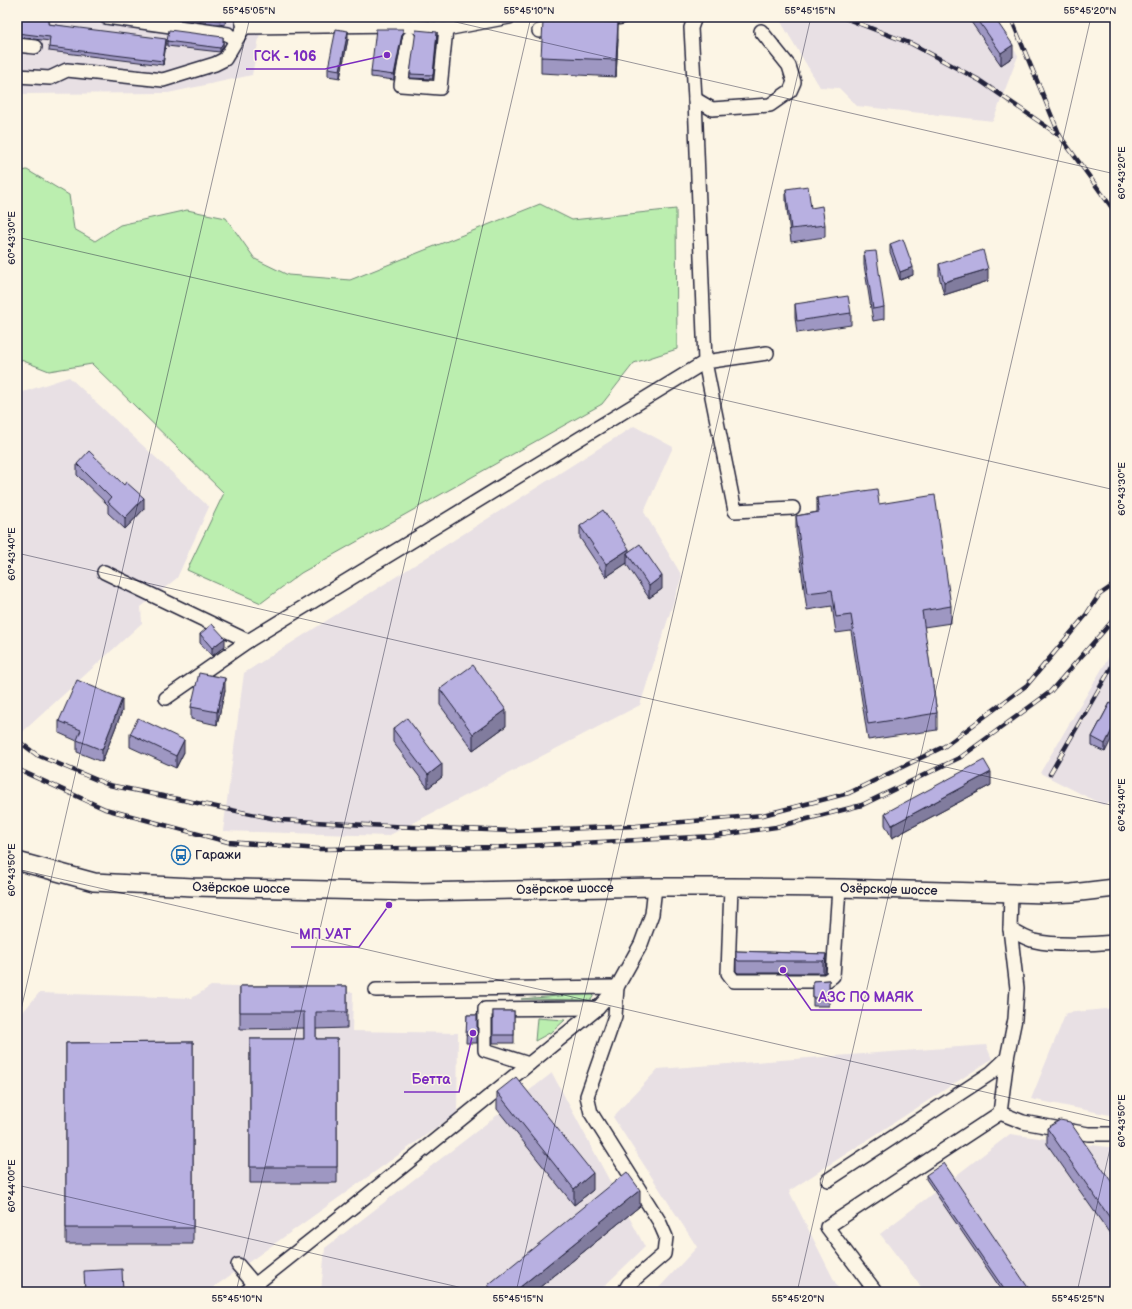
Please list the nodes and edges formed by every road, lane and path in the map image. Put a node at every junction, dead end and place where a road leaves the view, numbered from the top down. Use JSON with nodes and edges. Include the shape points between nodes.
{"nodes":[{"id":1,"x":106,"y":17,"type":"edge"},
{"id":2,"x":509,"y":17,"type":"edge"},
{"id":3,"x":621,"y":17,"type":"edge"},
{"id":4,"x":695,"y":17,"type":"edge"},
{"id":5,"x":242,"y":22,"type":"edge"},
{"id":6,"x":446,"y":29,"type":"junction"},
{"id":7,"x":539,"y":30,"type":"dead end"},
{"id":8,"x":761,"y":31,"type":"dead end"},
{"id":9,"x":409,"y":38,"type":"dead end"},
{"id":10,"x":235,"y":40,"type":"junction"},
{"id":11,"x":17,"y":46,"type":"edge"},
{"id":12,"x":35,"y":47,"type":"dead end"},
{"id":13,"x":18,"y":74,"type":"edge"},
{"id":14,"x":695,"y":99,"type":"junction"},
{"id":15,"x":767,"y":353,"type":"dead end"},
{"id":16,"x":704,"y":362,"type":"junction"},
{"id":17,"x":793,"y":508,"type":"dead end"},
{"id":18,"x":104,"y":572,"type":"dead end"},
{"id":19,"x":248,"y":641,"type":"junction"},
{"id":20,"x":166,"y":698,"type":"dead end"},
{"id":21,"x":17,"y":861,"type":"edge"},
{"id":22,"x":655,"y":887,"type":"junction"},
{"id":23,"x":731,"y":887,"type":"junction"},
{"id":24,"x":839,"y":888,"type":"junction"},
{"id":25,"x":1115,"y":888,"type":"edge"},
{"id":26,"x":1011,"y":893,"type":"junction"},
{"id":27,"x":1010,"y":929,"type":"junction"},
{"id":28,"x":1115,"y":942,"type":"edge"},
{"id":29,"x":835,"y":950,"type":"junction"},
{"id":30,"x":824,"y":959,"type":"edge"},
{"id":31,"x":617,"y":987,"type":"junction"},
{"id":32,"x":376,"y":990,"type":"dead end"},
{"id":33,"x":598,"y":1008,"type":"junction"},
{"id":34,"x":1007,"y":1058,"type":"junction"},
{"id":35,"x":529,"y":1064,"type":"junction"},
{"id":36,"x":1000,"y":1113,"type":"junction"},
{"id":37,"x":1115,"y":1134,"type":"edge"},
{"id":38,"x":828,"y":1180,"type":"dead end"},
{"id":39,"x":238,"y":1265,"type":"dead end"},
{"id":40,"x":250,"y":1288,"type":"edge"},
{"id":41,"x":624,"y":1292,"type":"edge"},
{"id":42,"x":876,"y":1292,"type":"edge"}],
"edges":[{"from":1,"to":10,"type":"street","via":[[228,34]]},
{"from":2,"to":6,"type":"street"},
{"from":3,"to":7,"type":"street"},
{"from":4,"to":14,"type":"street","via":[[691,28]]},
{"from":5,"to":6,"type":"street","via":[[399,25]]},
{"from":5,"to":10,"type":"street"},
{"from":6,"to":9,"type":"street","via":[[440,88],[402,85]]},
{"from":8,"to":14,"type":"street","via":[[789,66],[794,82],[790,91],[770,105],[712,109]]},
{"from":10,"to":13,"type":"street","via":[[225,59],[163,80],[67,70],[50,78]]},
{"from":11,"to":12,"type":"street"},
{"from":14,"to":16,"type":"street"},
{"from":15,"to":16,"type":"street"},
{"from":16,"to":17,"type":"street","via":[[735,510]]},
{"from":16,"to":19,"type":"street"},
{"from":18,"to":19,"type":"street"},
{"from":19,"to":20,"type":"street"},
{"from":21,"to":22,"type":"main road","name":"Озёрское шоссе","via":[[94,882],[193,887],[416,892]]},
{"from":22,"to":23,"type":"main road","name":"Озёрское шоссе"},
{"from":22,"to":31,"type":"street","via":[[652,914],[641,944]]},
{"from":23,"to":24,"type":"main road","name":"Озёрское шоссе"},
{"from":23,"to":29,"type":"street","via":[[734,950],[728,974],[734,981],[826,981],[833,976]]},
{"from":24,"to":26,"type":"main road","name":"Озёрское шоссе"},
{"from":24,"to":29,"type":"street"},
{"from":25,"to":26,"type":"main road","name":"Озёрское шоссе","via":[[1072,893]]},
{"from":26,"to":27,"type":"street"},
{"from":27,"to":28,"type":"street","via":[[1035,941],[1058,944]]},
{"from":27,"to":34,"type":"street","via":[[1017,988],[1015,1020]]},
{"from":29,"to":30,"type":"street"},
{"from":31,"to":32,"type":"street"},
{"from":31,"to":33,"type":"street"},
{"from":31,"to":41,"type":"street","via":[[615,1016],[587,1096],[591,1113],[666,1237],[664,1254],[629,1284]]},
{"from":33,"to":35,"type":"street"},
{"from":33,"to":35,"type":"street","via":[[485,1009],[485,1050]]},
{"from":34,"to":36,"type":"street"},
{"from":34,"to":38,"type":"street","via":[[991,1073]]},
{"from":35,"to":40,"type":"street"},
{"from":36,"to":37,"type":"street","via":[[1023,1122],[1088,1134]]},
{"from":36,"to":42,"type":"street","via":[[827,1227]]},
{"from":39,"to":40,"type":"street"}]}
